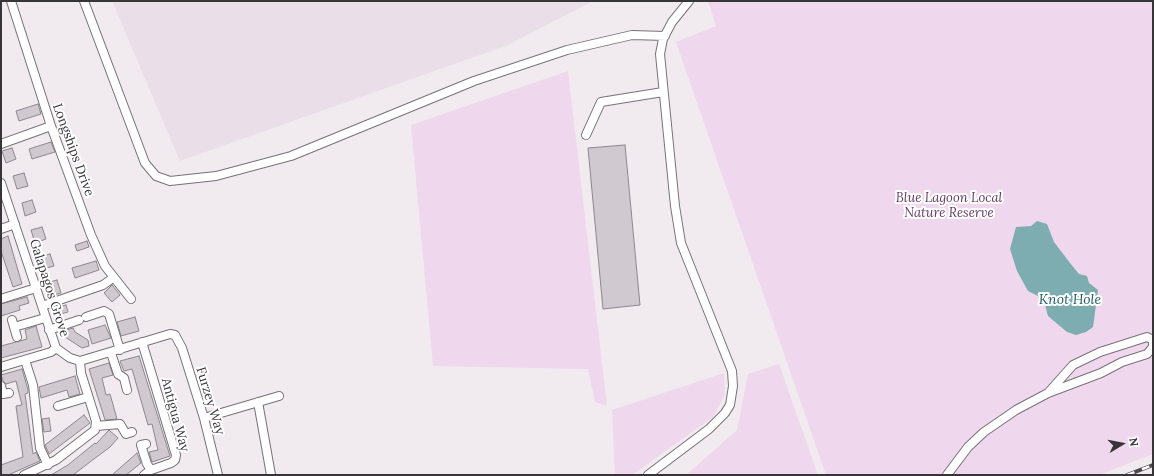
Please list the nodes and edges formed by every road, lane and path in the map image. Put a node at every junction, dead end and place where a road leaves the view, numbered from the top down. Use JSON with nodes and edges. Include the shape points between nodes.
{"nodes":[{"id":1,"x":11,"y":1,"type":"edge"},
{"id":2,"x":84,"y":1,"type":"edge"},
{"id":3,"x":689,"y":1,"type":"edge"},
{"id":4,"x":665,"y":36,"type":"junction"},
{"id":5,"x":663,"y":92,"type":"junction"},
{"id":6,"x":51,"y":126,"type":"junction"},
{"id":7,"x":586,"y":135,"type":"dead end"},
{"id":8,"x":1,"y":144,"type":"edge"},
{"id":9,"x":1,"y":183,"type":"edge"},
{"id":10,"x":15,"y":224,"type":"junction"},
{"id":11,"x":1,"y":229,"type":"edge"},
{"id":12,"x":113,"y":278,"type":"junction"},
{"id":13,"x":36,"y":288,"type":"junction"},
{"id":14,"x":1,"y":299,"type":"edge"},
{"id":15,"x":131,"y":299,"type":"dead end"},
{"id":16,"x":42,"y":306,"type":"junction"},
{"id":17,"x":46,"y":318,"type":"junction"},
{"id":18,"x":49,"y":330,"type":"junction"},
{"id":19,"x":17,"y":337,"type":"dead end"},
{"id":20,"x":142,"y":342,"type":"junction"},
{"id":21,"x":56,"y":348,"type":"junction"},
{"id":22,"x":120,"y":350,"type":"junction"},
{"id":23,"x":111,"y":353,"type":"junction"},
{"id":24,"x":25,"y":360,"type":"junction"},
{"id":25,"x":80,"y":361,"type":"junction"},
{"id":26,"x":1,"y":367,"type":"edge"},
{"id":27,"x":1,"y":386,"type":"edge"},
{"id":28,"x":128,"y":390,"type":"dead end"},
{"id":29,"x":9,"y":393,"type":"dead end"},
{"id":30,"x":1048,"y":393,"type":"junction"},
{"id":31,"x":279,"y":396,"type":"dead end"},
{"id":32,"x":88,"y":397,"type":"junction"},
{"id":33,"x":258,"y":402,"type":"junction"},
{"id":34,"x":58,"y":406,"type":"dead end"},
{"id":35,"x":204,"y":418,"type":"junction"},
{"id":36,"x":96,"y":426,"type":"junction"},
{"id":37,"x":132,"y":432,"type":"dead end"},
{"id":38,"x":146,"y":444,"type":"dead end"},
{"id":39,"x":48,"y":465,"type":"junction"},
{"id":40,"x":147,"y":472,"type":"edge"},
{"id":41,"x":24,"y":475,"type":"edge"},
{"id":42,"x":218,"y":475,"type":"edge"},
{"id":43,"x":271,"y":475,"type":"edge"},
{"id":44,"x":648,"y":475,"type":"edge"},
{"id":45,"x":947,"y":475,"type":"edge"}],
"edges":[{"from":1,"to":6,"type":"street","name":"Longships Drive"},
{"from":2,"to":4,"type":"street","via":[[145,163],[156,176],[170,181],[216,176],[291,156],[474,81],[567,50],[632,35]]},
{"from":3,"to":4,"type":"street","via":[[672,22]]},
{"from":4,"to":5,"type":"street","via":[[660,54]]},
{"from":5,"to":7,"type":"street","via":[[601,102]]},
{"from":5,"to":44,"type":"street","via":[[681,243],[732,370],[733,386],[730,405],[710,429]]},
{"from":6,"to":8,"type":"street"},
{"from":6,"to":12,"type":"street","name":"Longships Drive","via":[[91,235]]},
{"from":9,"to":10,"type":"street","name":"Galapagos Grove"},
{"from":10,"to":11,"type":"street"},
{"from":10,"to":13,"type":"street","name":"Galapagos Grove"},
{"from":12,"to":15,"type":"street","name":"Longships Drive"},
{"from":12,"to":16,"type":"street","via":[[103,285]]},
{"from":13,"to":14,"type":"street"},
{"from":13,"to":16,"type":"street","name":"Galapagos Grove"},
{"from":16,"to":17,"type":"street","name":"Galapagos Grove"},
{"from":17,"to":18,"type":"street","name":"Galapagos Grove"},
{"from":17,"to":19,"type":"street","via":[[13,324]]},
{"from":18,"to":21,"type":"street","name":"Galapagos Grove"},
{"from":18,"to":22,"type":"street","via":[[104,311],[109,314]]},
{"from":20,"to":22,"type":"street"},
{"from":20,"to":35,"type":"street","name":"Furzey Way","via":[[170,334],[175,335],[182,348]]},
{"from":20,"to":40,"type":"street","name":"Antigua Way","via":[[176,455],[171,463]]},
{"from":21,"to":24,"type":"street"},
{"from":21,"to":25,"type":"street","name":"Galapagos Grove","via":[[66,356]]},
{"from":22,"to":23,"type":"street"},
{"from":23,"to":25,"type":"street"},
{"from":23,"to":28,"type":"street","via":[[118,374],[124,378]]},
{"from":24,"to":26,"type":"street"},
{"from":24,"to":39,"type":"street","via":[[33,386],[40,448]]},
{"from":25,"to":32,"type":"street"},
{"from":27,"to":29,"type":"street","via":[[3,394]]},
{"from":30,"to":30,"type":"street","via":[[1074,365],[1100,352],[1147,337],[1153,340],[1153,347],[1147,354]]},
{"from":30,"to":45,"type":"street","via":[[1016,410],[984,432],[968,447]]},
{"from":31,"to":33,"type":"street"},
{"from":32,"to":34,"type":"street"},
{"from":32,"to":36,"type":"street"},
{"from":33,"to":35,"type":"street"},
{"from":33,"to":43,"type":"street"},
{"from":35,"to":42,"type":"street","name":"Furzey Way"},
{"from":36,"to":37,"type":"street","via":[[120,424],[126,434]]},
{"from":36,"to":39,"type":"street","via":[[90,434]]},
{"from":38,"to":40,"type":"street","via":[[141,445]]},
{"from":39,"to":41,"type":"street"}]}
